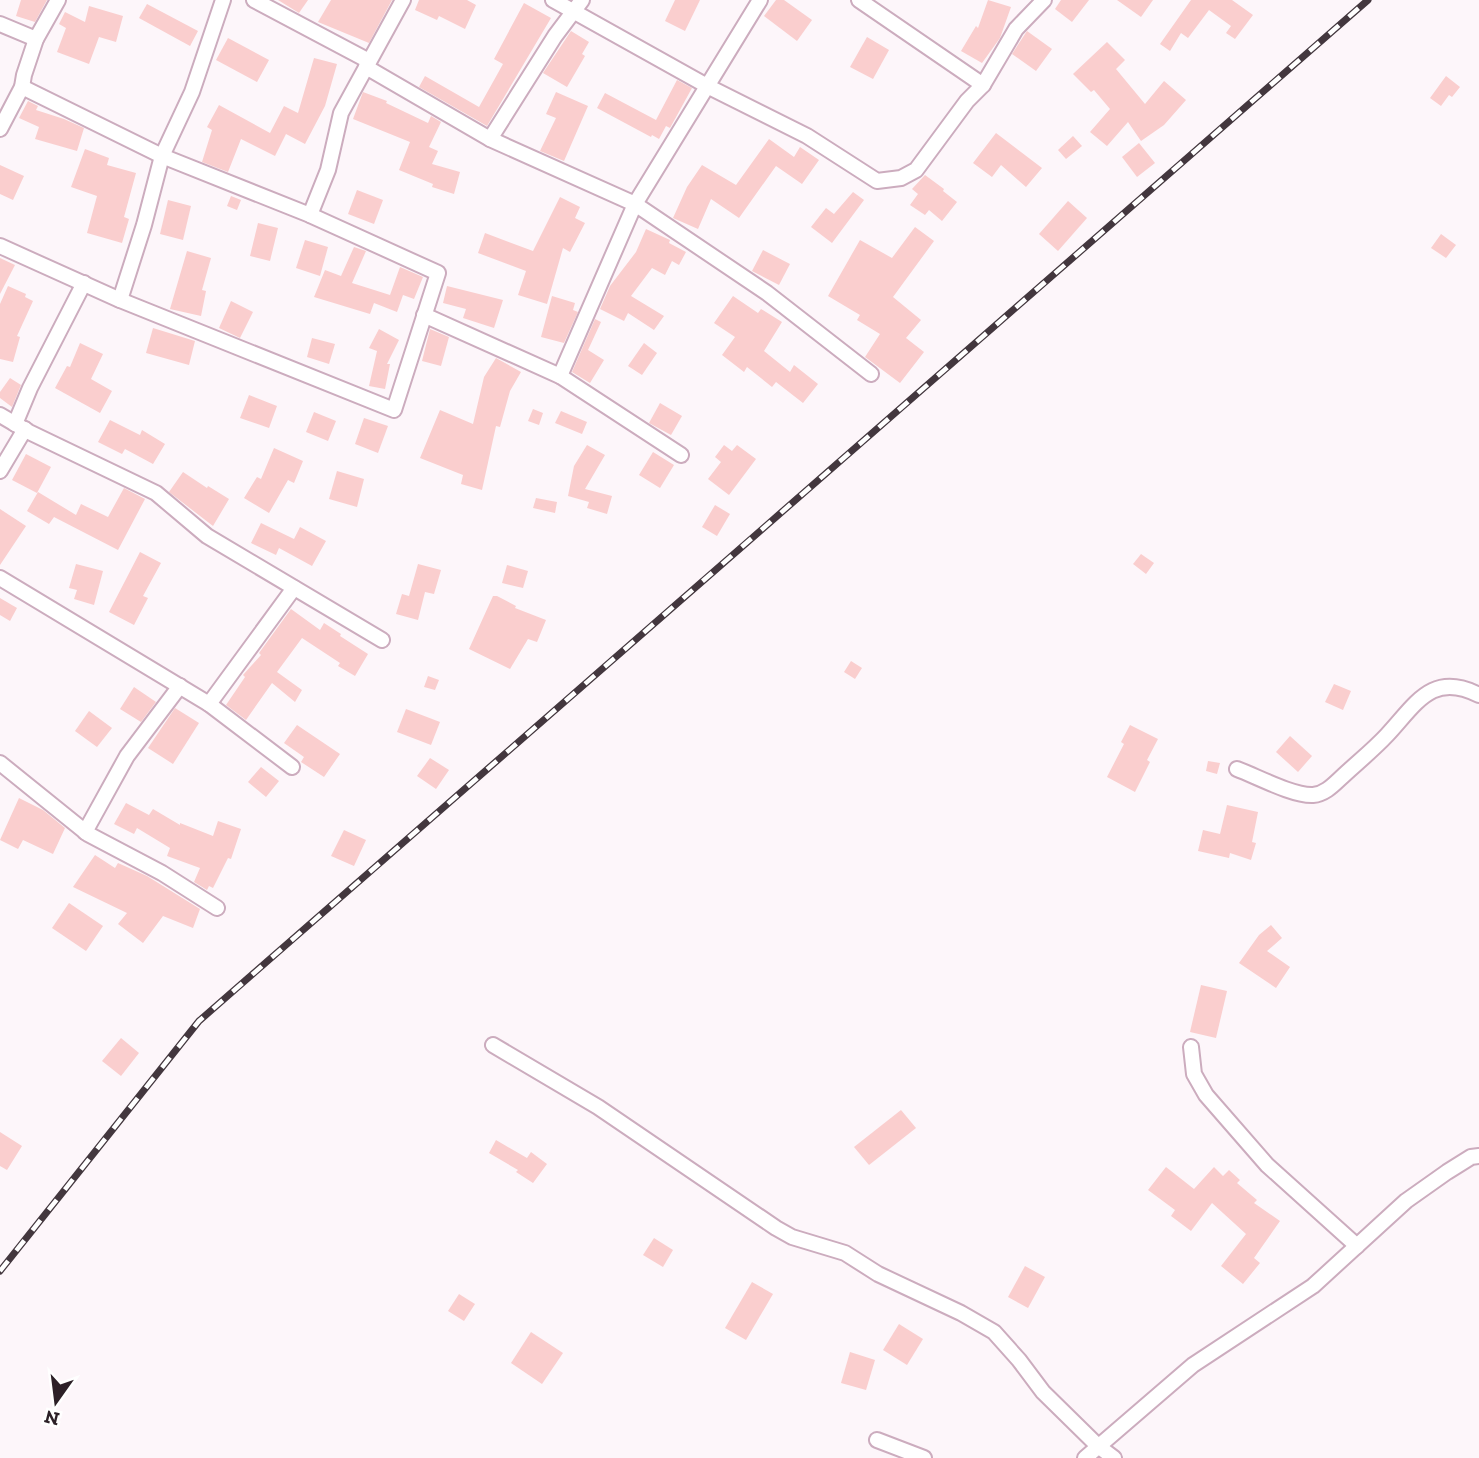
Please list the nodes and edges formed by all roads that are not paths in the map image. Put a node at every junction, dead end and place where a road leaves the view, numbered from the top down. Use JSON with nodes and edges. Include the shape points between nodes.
{"nodes":[{"id":1,"x":58,"y":0,"type":"edge"},
{"id":2,"x":223,"y":0,"type":"edge"},
{"id":3,"x":254,"y":0,"type":"edge"},
{"id":4,"x":403,"y":0,"type":"edge"},
{"id":5,"x":553,"y":0,"type":"edge"},
{"id":6,"x":760,"y":0,"type":"edge"},
{"id":7,"x":859,"y":0,"type":"edge"},
{"id":8,"x":1044,"y":0,"type":"edge"},
{"id":9,"x":578,"y":6,"type":"edge"},
{"id":10,"x":0,"y":24,"type":"edge"},
{"id":11,"x":36,"y":40,"type":"junction"},
{"id":12,"x":368,"y":64,"type":"junction"},
{"id":13,"x":982,"y":85,"type":"junction"},
{"id":14,"x":22,"y":87,"type":"junction"},
{"id":15,"x":709,"y":87,"type":"junction"},
{"id":16,"x":0,"y":130,"type":"edge"},
{"id":17,"x":490,"y":139,"type":"junction"},
{"id":18,"x":162,"y":156,"type":"junction"},
{"id":19,"x":635,"y":204,"type":"junction"},
{"id":20,"x":310,"y":215,"type":"junction"},
{"id":21,"x":0,"y":246,"type":"edge"},
{"id":22,"x":84,"y":284,"type":"junction"},
{"id":23,"x":121,"y":300,"type":"junction"},
{"id":24,"x":424,"y":314,"type":"junction"},
{"id":25,"x":871,"y":374,"type":"dead end"},
{"id":26,"x":560,"y":376,"type":"junction"},
{"id":27,"x":0,"y":415,"type":"edge"},
{"id":28,"x":20,"y":427,"type":"junction"},
{"id":29,"x":681,"y":455,"type":"dead end"},
{"id":30,"x":0,"y":471,"type":"edge"},
{"id":31,"x":0,"y":578,"type":"edge"},
{"id":32,"x":294,"y":588,"type":"junction"},
{"id":33,"x":382,"y":640,"type":"dead end"},
{"id":34,"x":180,"y":686,"type":"junction"},
{"id":35,"x":1479,"y":695,"type":"edge"},
{"id":36,"x":209,"y":704,"type":"junction"},
{"id":37,"x":0,"y":763,"type":"edge"},
{"id":38,"x":292,"y":767,"type":"dead end"},
{"id":39,"x":1237,"y":769,"type":"dead end"},
{"id":40,"x":85,"y":832,"type":"junction"},
{"id":41,"x":217,"y":908,"type":"dead end"},
{"id":42,"x":493,"y":1045,"type":"dead end"},
{"id":43,"x":1191,"y":1047,"type":"dead end"},
{"id":44,"x":1479,"y":1156,"type":"edge"},
{"id":45,"x":1357,"y":1245,"type":"junction"},
{"id":46,"x":877,"y":1440,"type":"dead end"},
{"id":47,"x":1098,"y":1446,"type":"junction"},
{"id":48,"x":924,"y":1458,"type":"edge"},
{"id":49,"x":1085,"y":1458,"type":"edge"},
{"id":50,"x":1114,"y":1458,"type":"edge"}],
"edges":[{"from":1,"to":11,"type":"street"},
{"from":2,"to":18,"type":"street","via":[[192,92]]},
{"from":3,"to":12,"type":"street"},
{"from":4,"to":12,"type":"street"},
{"from":5,"to":9,"type":"street"},
{"from":6,"to":15,"type":"street"},
{"from":7,"to":13,"type":"street"},
{"from":8,"to":13,"type":"street","via":[[1016,29]]},
{"from":9,"to":15,"type":"street"},
{"from":9,"to":17,"type":"street"},
{"from":10,"to":11,"type":"street"},
{"from":11,"to":14,"type":"street"},
{"from":12,"to":17,"type":"street"},
{"from":12,"to":20,"type":"street","via":[[341,113],[328,170]]},
{"from":13,"to":15,"type":"street","via":[[916,170],[901,178],[877,181],[807,135]]},
{"from":14,"to":16,"type":"street"},
{"from":14,"to":18,"type":"street"},
{"from":15,"to":19,"type":"street"},
{"from":17,"to":19,"type":"street"},
{"from":18,"to":20,"type":"street"},
{"from":18,"to":23,"type":"street"},
{"from":19,"to":25,"type":"street","via":[[767,293]]},
{"from":19,"to":26,"type":"street"},
{"from":20,"to":24,"type":"street","via":[[438,273]]},
{"from":21,"to":22,"type":"street"},
{"from":22,"to":23,"type":"street"},
{"from":22,"to":28,"type":"street","via":[[30,388]]},
{"from":23,"to":24,"type":"street","via":[[394,410]]},
{"from":24,"to":26,"type":"street"},
{"from":26,"to":29,"type":"street"},
{"from":27,"to":28,"type":"street"},
{"from":28,"to":30,"type":"street"},
{"from":28,"to":32,"type":"street","via":[[156,493],[207,536]]},
{"from":31,"to":34,"type":"street"},
{"from":32,"to":33,"type":"street"},
{"from":32,"to":36,"type":"street"},
{"from":34,"to":36,"type":"street"},
{"from":34,"to":40,"type":"street","via":[[127,756]]},
{"from":35,"to":39,"type":"street","via":[[1455,687],[1435,688],[1417,699],[1387,736],[1328,790],[1313,795]]},
{"from":36,"to":38,"type":"street"},
{"from":37,"to":40,"type":"street"},
{"from":40,"to":41,"type":"street"},
{"from":42,"to":47,"type":"street","via":[[598,1107],[776,1228],[845,1253],[994,1332]]},
{"from":43,"to":45,"type":"street","via":[[1194,1074],[1206,1095],[1267,1165]]},
{"from":44,"to":45,"type":"street","via":[[1406,1201]]},
{"from":45,"to":47,"type":"street","via":[[1313,1286],[1193,1365]]},
{"from":46,"to":48,"type":"street"},
{"from":47,"to":49,"type":"street"},
{"from":47,"to":50,"type":"street"}]}
